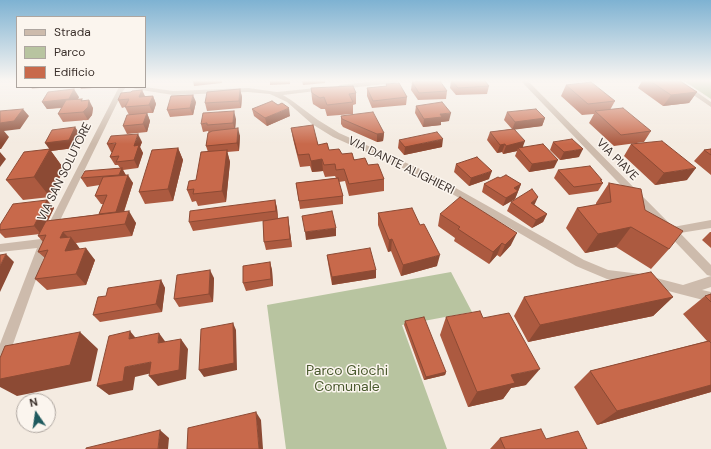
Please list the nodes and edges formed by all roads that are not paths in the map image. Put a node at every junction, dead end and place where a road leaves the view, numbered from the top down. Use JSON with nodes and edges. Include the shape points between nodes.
{"nodes":[{"id":1,"x":114,"y":102,"type":"edge"},
{"id":2,"x":290,"y":102,"type":"edge"},
{"id":3,"x":545,"y":102,"type":"edge"},
{"id":4,"x":711,"y":224,"type":"edge"},
{"id":5,"x":671,"y":231,"type":"junction"},
{"id":6,"x":44,"y":243,"type":"junction"},
{"id":7,"x":0,"y":248,"type":"edge"},
{"id":8,"x":711,"y":272,"type":"edge"},
{"id":9,"x":711,"y":281,"type":"edge"},
{"id":10,"x":684,"y":289,"type":"junction"},
{"id":11,"x":711,"y":297,"type":"edge"},
{"id":12,"x":0,"y":361,"type":"edge"}],
"edges":[{"from":1,"to":6,"type":"street","name":"VIA SAN SOLUTORE"},
{"from":2,"to":10,"type":"street","name":"VIA DANTE ALIGHIERI","via":[[331,132],[426,175],[580,263],[607,274]]},
{"from":3,"to":5,"type":"street","name":"VIA PIAVE"},
{"from":4,"to":5,"type":"street"},
{"from":5,"to":8,"type":"street","name":"VIA PIAVE"},
{"from":6,"to":7,"type":"street"},
{"from":6,"to":12,"type":"street","name":"VIA SAN SOLUTORE"},
{"from":9,"to":10,"type":"street","name":"VIA DANTE ALIGHIERI"},
{"from":10,"to":11,"type":"street","name":"VIA DANTE ALIGHIERI"}]}
